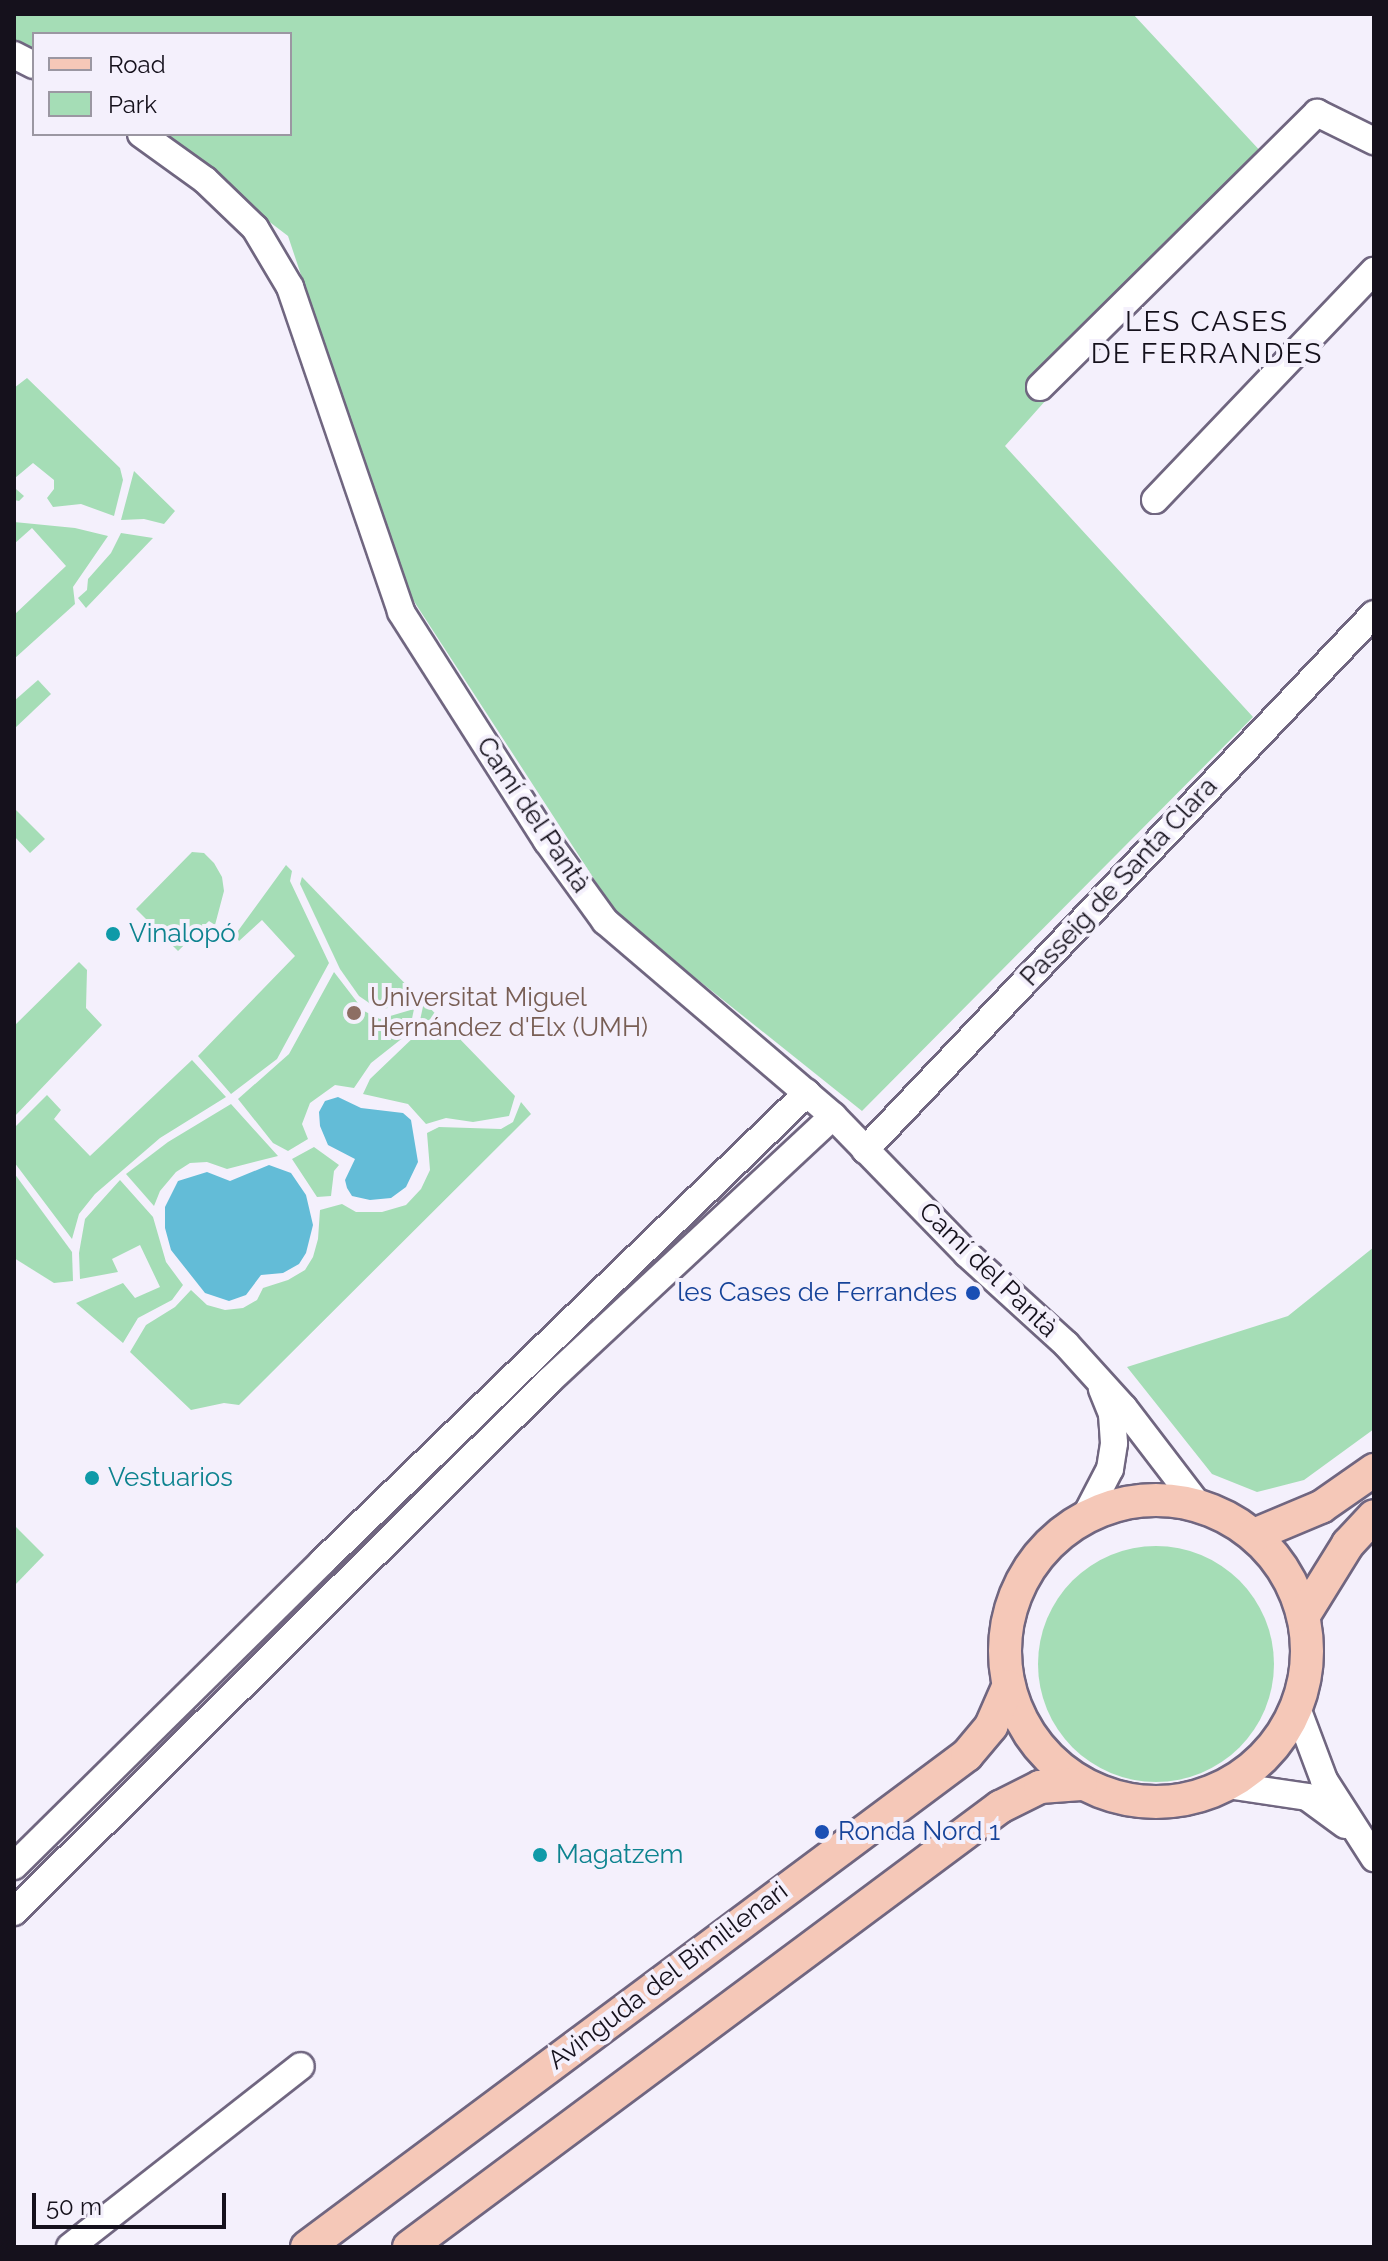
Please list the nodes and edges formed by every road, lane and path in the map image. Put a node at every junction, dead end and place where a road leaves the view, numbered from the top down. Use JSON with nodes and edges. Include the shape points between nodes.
{"nodes":[{"id":1,"x":14,"y":55,"type":"edge"},
{"id":2,"x":32,"y":64,"type":"edge"},
{"id":3,"x":144,"y":136,"type":"edge"},
{"id":4,"x":1374,"y":141,"type":"edge"},
{"id":5,"x":1374,"y":271,"type":"edge"},
{"id":6,"x":1040,"y":387,"type":"dead end"},
{"id":7,"x":1155,"y":500,"type":"dead end"},
{"id":8,"x":1374,"y":614,"type":"edge"},
{"id":9,"x":807,"y":1093,"type":"junction"},
{"id":10,"x":833,"y":1116,"type":"junction"},
{"id":11,"x":865,"y":1150,"type":"junction"},
{"id":12,"x":1098,"y":1378,"type":"junction"},
{"id":13,"x":1374,"y":1470,"type":"edge"},
{"id":14,"x":1199,"y":1506,"type":"junction"},
{"id":15,"x":1374,"y":1516,"type":"edge"},
{"id":16,"x":1085,"y":1517,"type":"junction"},
{"id":17,"x":1254,"y":1535,"type":"junction"},
{"id":18,"x":1304,"y":1615,"type":"junction"},
{"id":19,"x":1008,"y":1687,"type":"junction"},
{"id":20,"x":1297,"y":1708,"type":"junction"},
{"id":21,"x":1081,"y":1784,"type":"junction"},
{"id":22,"x":1227,"y":1785,"type":"junction"},
{"id":23,"x":1370,"y":1852,"type":"edge"},
{"id":24,"x":14,"y":1866,"type":"edge"},
{"id":25,"x":14,"y":1912,"type":"edge"},
{"id":26,"x":301,"y":2066,"type":"dead end"},
{"id":27,"x":70,"y":2247,"type":"edge"},
{"id":28,"x":307,"y":2247,"type":"edge"},
{"id":29,"x":409,"y":2247,"type":"edge"}],
"edges":[{"from":1,"to":2,"type":"street"},
{"from":3,"to":9,"type":"street","name":"Camí del Pantà","via":[[205,180],[255,228],[290,287],[401,612],[547,841],[605,921]]},
{"from":4,"to":6,"type":"street","via":[[1317,113]]},
{"from":5,"to":7,"type":"street"},
{"from":8,"to":11,"type":"street","name":"Passeig de Santa Clara"},
{"from":9,"to":10,"type":"street","name":"Camí del Pantà"},
{"from":9,"to":24,"type":"street"},
{"from":10,"to":11,"type":"street","name":"Camí del Pantà"},
{"from":10,"to":25,"type":"street","via":[[538,1392]]},
{"from":11,"to":12,"type":"street","name":"Camí del Pantà"},
{"from":12,"to":14,"type":"street","name":"Camí del Pantà"},
{"from":12,"to":16,"type":"street","name":"Camí del Pantà","via":[[1112,1414],[1114,1443],[1110,1469]]},
{"from":13,"to":17,"type":"main road","via":[[1321,1507]]},
{"from":14,"to":16,"type":"main road","via":[[1179,1500],[1141,1501]]},
{"from":14,"to":17,"type":"main road"},
{"from":15,"to":18,"type":"main road","via":[[1348,1544]]},
{"from":16,"to":19,"type":"main road","via":[[1044,1549],[1014,1597],[1005,1639]]},
{"from":17,"to":18,"type":"main road","via":[[1285,1570]]},
{"from":18,"to":20,"type":"main road","via":[[1308,1648]]},
{"from":19,"to":21,"type":"main road","via":[[1030,1736]]},
{"from":19,"to":28,"type":"main road","name":"Avinguda del Bimil·lenari","via":[[991,1726],[967,1755]]},
{"from":20,"to":22,"type":"main road","via":[[1274,1747]]},
{"from":20,"to":23,"type":"street","via":[[1324,1780]]},
{"from":21,"to":22,"type":"main road","via":[[1116,1798],[1157,1803],[1198,1797]]},
{"from":21,"to":29,"type":"main road","via":[[1040,1787],[1000,1807]]},
{"from":22,"to":23,"type":"street","via":[[1307,1797]]},
{"from":26,"to":27,"type":"street"}]}
